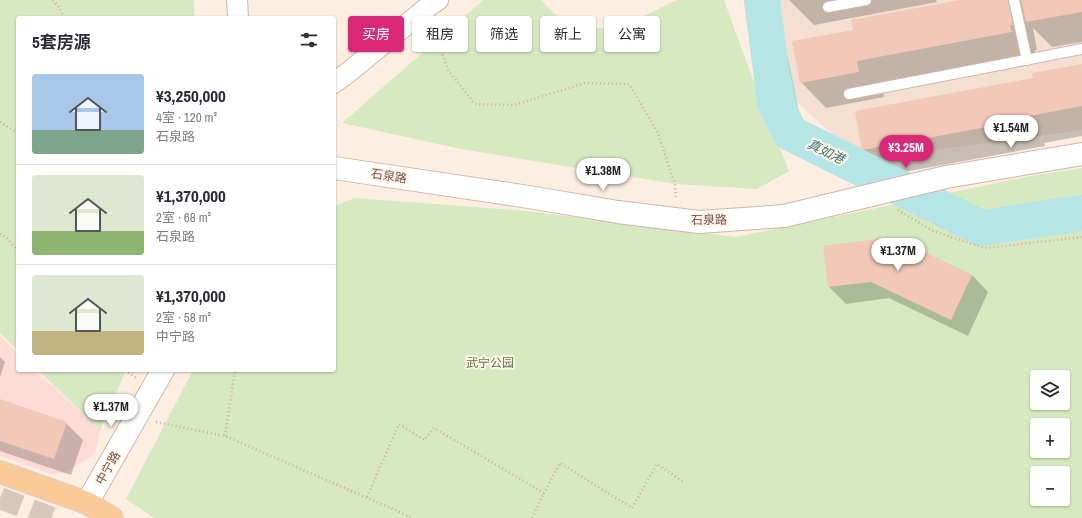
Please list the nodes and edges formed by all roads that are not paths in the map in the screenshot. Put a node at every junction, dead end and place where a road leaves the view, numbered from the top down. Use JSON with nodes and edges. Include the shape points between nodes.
{"nodes":[{"id":1,"x":237,"y":0,"type":"edge"},
{"id":2,"x":866,"y":0,"type":"edge"},
{"id":3,"x":1014,"y":0,"type":"edge"},
{"id":4,"x":433,"y":3,"type":"edge"},
{"id":5,"x":828,"y":7,"type":"dead end"},
{"id":6,"x":238,"y":16,"type":"edge"},
{"id":7,"x":1082,"y":49,"type":"edge"},
{"id":8,"x":1027,"y":60,"type":"junction"},
{"id":9,"x":336,"y":82,"type":"edge"},
{"id":10,"x":849,"y":94,"type":"dead end"},
{"id":11,"x":1082,"y":154,"type":"edge"},
{"id":12,"x":336,"y":168,"type":"edge"},
{"id":13,"x":162,"y":372,"type":"edge"},
{"id":14,"x":0,"y":472,"type":"edge"},
{"id":15,"x":87,"y":503,"type":"junction"},
{"id":16,"x":112,"y":518,"type":"edge"}],
"edges":[{"from":1,"to":6,"type":"street"},
{"from":2,"to":5,"type":"lane"},
{"from":3,"to":8,"type":"lane"},
{"from":4,"to":9,"type":"street"},
{"from":7,"to":8,"type":"lane"},
{"from":8,"to":10,"type":"lane"},
{"from":11,"to":12,"type":"street","name":"石泉路","via":[[946,177],[784,216],[699,222]]},
{"from":13,"to":15,"type":"street","name":"中宁路"},
{"from":14,"to":15,"type":"main road"},
{"from":15,"to":16,"type":"main road"}]}
